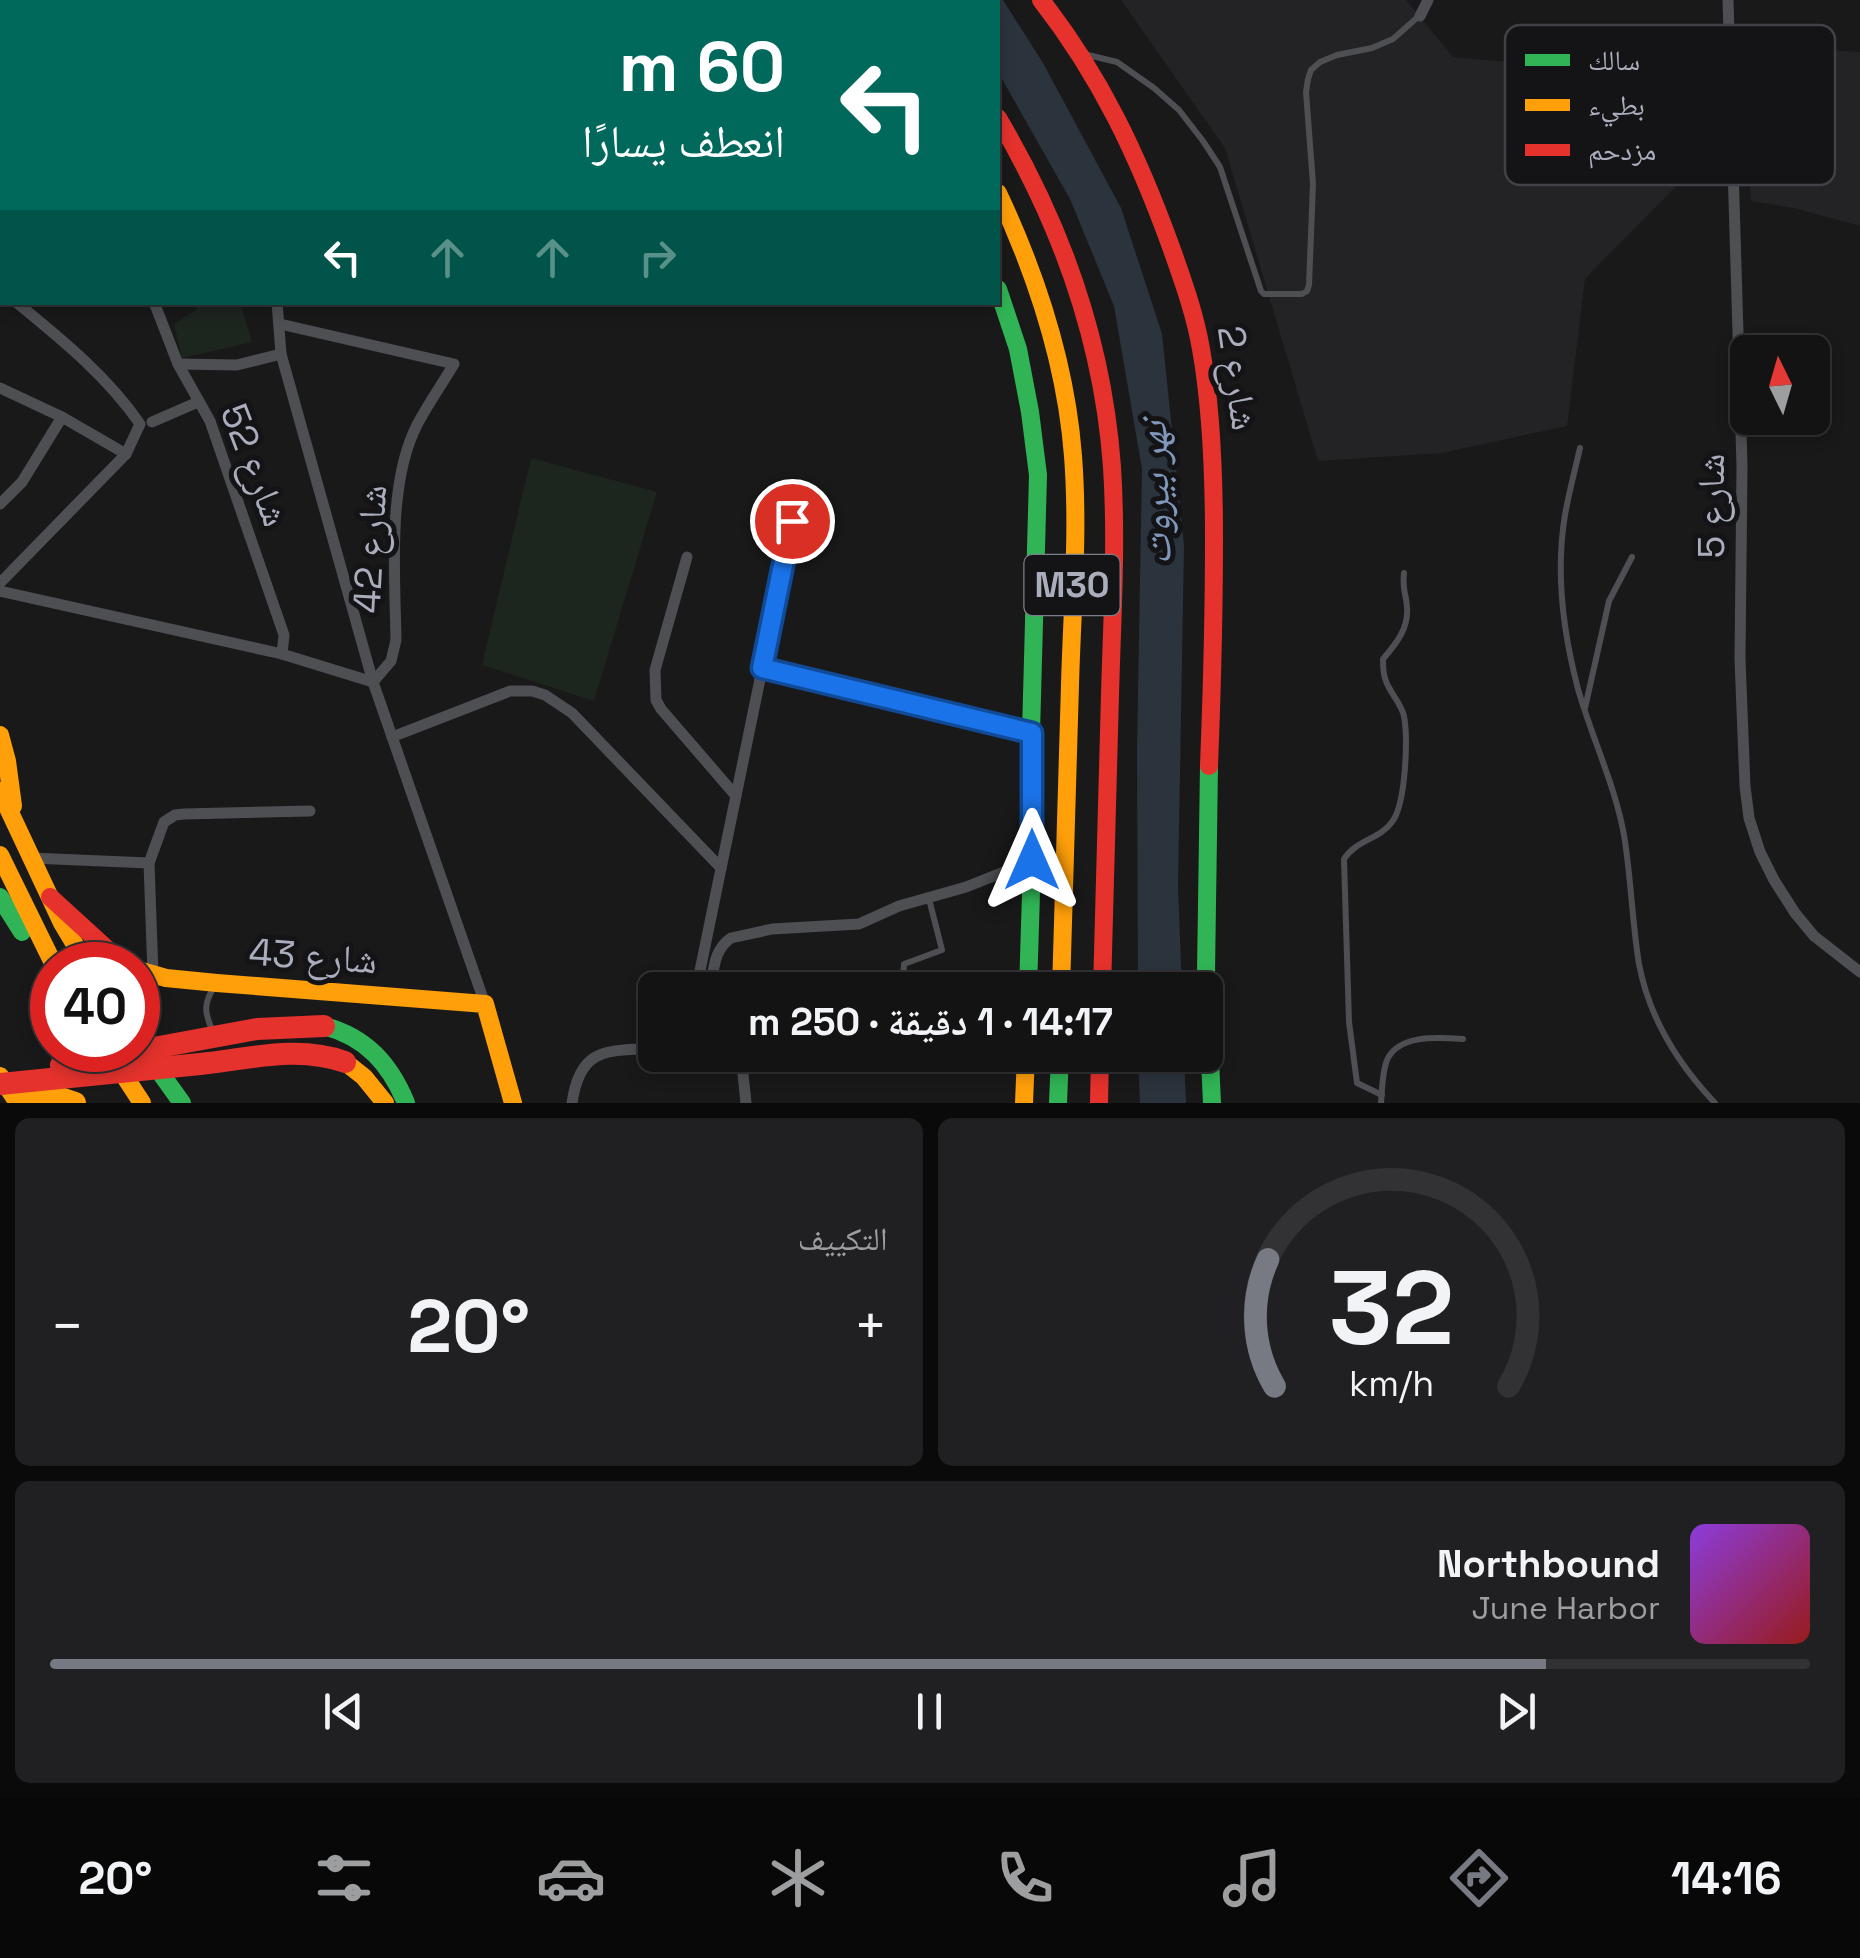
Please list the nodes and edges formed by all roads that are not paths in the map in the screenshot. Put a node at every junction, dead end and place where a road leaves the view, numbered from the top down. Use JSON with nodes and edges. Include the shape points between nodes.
{"nodes":[{"id":1,"x":1042,"y":0,"type":"edge"},
{"id":2,"x":1414,"y":0,"type":"edge"},
{"id":3,"x":1428,"y":0,"type":"edge"},
{"id":4,"x":1728,"y":0,"type":"edge"},
{"id":5,"x":1420,"y":16,"type":"junction"},
{"id":6,"x":1729,"y":25,"type":"edge"},
{"id":7,"x":1080,"y":53,"type":"junction"},
{"id":8,"x":1000,"y":121,"type":"edge"},
{"id":9,"x":1734,"y":185,"type":"edge"},
{"id":10,"x":1000,"y":198,"type":"edge"},
{"id":11,"x":1000,"y":295,"type":"edge"},
{"id":12,"x":20,"y":305,"type":"edge"},
{"id":13,"x":155,"y":305,"type":"edge"},
{"id":14,"x":277,"y":305,"type":"edge"},
{"id":15,"x":280,"y":324,"type":"junction"},
{"id":16,"x":280,"y":354,"type":"junction"},
{"id":17,"x":178,"y":364,"type":"junction"},
{"id":18,"x":0,"y":388,"type":"edge"},
{"id":19,"x":198,"y":402,"type":"junction"},
{"id":20,"x":62,"y":417,"type":"junction"},
{"id":21,"x":152,"y":422,"type":"dead end"},
{"id":22,"x":1580,"y":448,"type":"dead end"},
{"id":23,"x":126,"y":454,"type":"junction"},
{"id":24,"x":800,"y":484,"type":"dead end"},
{"id":25,"x":3,"y":498,"type":"edge"},
{"id":26,"x":1632,"y":557,"type":"dead end"},
{"id":27,"x":687,"y":558,"type":"dead end"},
{"id":28,"x":1404,"y":573,"type":"dead end"},
{"id":29,"x":0,"y":583,"type":"edge"},
{"id":30,"x":0,"y":591,"type":"edge"},
{"id":31,"x":282,"y":654,"type":"junction"},
{"id":32,"x":762,"y":668,"type":"junction"},
{"id":33,"x":373,"y":682,"type":"junction"},
{"id":34,"x":1585,"y":709,"type":"junction"},
{"id":35,"x":1032,"y":733,"type":"junction"},
{"id":36,"x":0,"y":735,"type":"edge"},
{"id":37,"x":392,"y":737,"type":"junction"},
{"id":38,"x":0,"y":791,"type":"edge"},
{"id":39,"x":736,"y":796,"type":"junction"},
{"id":40,"x":310,"y":810,"type":"dead end"},
{"id":41,"x":15,"y":824,"type":"junction"},
{"id":42,"x":0,"y":856,"type":"edge"},
{"id":43,"x":31,"y":858,"type":"junction"},
{"id":44,"x":1032,"y":860,"type":"junction"},
{"id":45,"x":150,"y":864,"type":"junction"},
{"id":46,"x":721,"y":868,"type":"junction"},
{"id":47,"x":48,"y":895,"type":"junction"},
{"id":48,"x":0,"y":897,"type":"edge"},
{"id":49,"x":929,"y":899,"type":"junction"},
{"id":50,"x":42,"y":942,"type":"edge"},
{"id":51,"x":74,"y":942,"type":"edge"},
{"id":52,"x":100,"y":942,"type":"edge"},
{"id":53,"x":146,"y":942,"type":"edge"},
{"id":54,"x":30,"y":944,"type":"edge"},
{"id":55,"x":700,"y":972,"type":"edge"},
{"id":56,"x":714,"y":972,"type":"edge"},
{"id":57,"x":904,"y":972,"type":"edge"},
{"id":58,"x":1029,"y":972,"type":"edge"},
{"id":59,"x":1062,"y":972,"type":"edge"},
{"id":60,"x":1102,"y":972,"type":"edge"},
{"id":61,"x":1860,"y":972,"type":"edge"},
{"id":62,"x":160,"y":974,"type":"edge"},
{"id":63,"x":217,"y":983,"type":"junction"},
{"id":64,"x":485,"y":1004,"type":"junction"},
{"id":65,"x":1463,"y":1038,"type":"dead end"},
{"id":66,"x":638,"y":1050,"type":"edge"},
{"id":67,"x":122,"y":1072,"type":"edge"},
{"id":68,"x":160,"y":1072,"type":"edge"},
{"id":69,"x":743,"y":1072,"type":"edge"},
{"id":70,"x":1025,"y":1072,"type":"edge"},
{"id":71,"x":1059,"y":1072,"type":"edge"},
{"id":72,"x":1100,"y":1072,"type":"edge"},
{"id":73,"x":232,"y":1074,"type":"dead end"},
{"id":74,"x":0,"y":1080,"type":"edge"},
{"id":75,"x":0,"y":1095,"type":"edge"},
{"id":76,"x":1381,"y":1099,"type":"edge"},
{"id":77,"x":18,"y":1103,"type":"edge"},
{"id":78,"x":75,"y":1103,"type":"edge"},
{"id":79,"x":142,"y":1103,"type":"edge"},
{"id":80,"x":184,"y":1103,"type":"edge"},
{"id":81,"x":385,"y":1103,"type":"edge"},
{"id":82,"x":406,"y":1103,"type":"edge"},
{"id":83,"x":513,"y":1103,"type":"edge"},
{"id":84,"x":572,"y":1103,"type":"edge"},
{"id":85,"x":746,"y":1103,"type":"edge"},
{"id":86,"x":1024,"y":1103,"type":"edge"},
{"id":87,"x":1058,"y":1103,"type":"edge"},
{"id":88,"x":1099,"y":1103,"type":"edge"},
{"id":89,"x":1212,"y":1103,"type":"edge"},
{"id":90,"x":1714,"y":1103,"type":"edge"}],
"edges":[{"from":1,"to":7,"type":"main road","name":"شارع 2"},
{"from":2,"to":5,"type":"street"},
{"from":3,"to":5,"type":"street"},
{"from":4,"to":6,"type":"street","name":"شارع 5"},
{"from":5,"to":7,"type":"lane","via":[[1393,39],[1336,55],[1311,70],[1309,285],[1302,294],[1260,291],[1220,168],[1179,110],[1117,62]]},
{"from":7,"to":89,"type":"main road","name":"شارع 2","via":[[1158,209],[1195,316],[1211,410],[1205,947]]},
{"from":8,"to":60,"type":"main road","number":"M30","via":[[1067,252],[1106,405],[1114,550]]},
{"from":9,"to":61,"type":"street","name":"شارع 5","via":[[1745,786],[1754,835],[1774,880],[1814,936]]},
{"from":10,"to":59,"type":"main road","number":"M30","via":[[1044,311],[1072,453]]},
{"from":11,"to":35,"type":"main road","via":[[1018,349],[1038,475]]},
{"from":12,"to":23,"type":"street","via":[[123,399],[140,424]]},
{"from":13,"to":17,"type":"street","name":"شارع 52"},
{"from":14,"to":15,"type":"street"},
{"from":15,"to":16,"type":"street"},
{"from":15,"to":33,"type":"street","name":"شارع 42","via":[[454,364],[416,427],[404,462],[397,500],[396,640],[391,661]]},
{"from":16,"to":17,"type":"street","via":[[238,365]]},
{"from":16,"to":33,"type":"street"},
{"from":17,"to":19,"type":"street","name":"شارع 52"},
{"from":18,"to":20,"type":"street"},
{"from":19,"to":21,"type":"street"},
{"from":19,"to":31,"type":"street","name":"شارع 52","via":[[263,570],[284,635]]},
{"from":20,"to":23,"type":"street"},
{"from":20,"to":25,"type":"street","via":[[22,482]]},
{"from":22,"to":34,"type":"lane","via":[[1560,566],[1561,611]]},
{"from":23,"to":29,"type":"street"},
{"from":24,"to":32,"type":"street"},
{"from":26,"to":34,"type":"lane","via":[[1609,601]]},
{"from":27,"to":39,"type":"street","via":[[655,670],[656,700]]},
{"from":28,"to":76,"type":"lane","via":[[1406,619],[1383,658],[1384,679],[1404,714],[1398,812],[1391,825],[1344,859],[1348,1022],[1357,1083]]},
{"from":30,"to":31,"type":"street"},
{"from":31,"to":33,"type":"street"},
{"from":32,"to":35,"type":"lane"},
{"from":32,"to":39,"type":"street"},
{"from":33,"to":37,"type":"street"},
{"from":34,"to":90,"type":"lane","via":[[1624,833],[1650,1005],[1668,1044]]},
{"from":35,"to":44,"type":"main road"},
{"from":36,"to":41,"type":"main road"},
{"from":37,"to":46,"type":"street","via":[[510,691],[532,691],[572,714]]},
{"from":37,"to":64,"type":"street"},
{"from":38,"to":41,"type":"main road"},
{"from":39,"to":46,"type":"street"},
{"from":40,"to":45,"type":"street","via":[[175,815],[164,822]]},
{"from":41,"to":43,"type":"main road"},
{"from":42,"to":50,"type":"main road"},
{"from":43,"to":45,"type":"street"},
{"from":43,"to":47,"type":"main road"},
{"from":44,"to":49,"type":"street"},
{"from":44,"to":58,"type":"main road"},
{"from":45,"to":53,"type":"street"},
{"from":46,"to":55,"type":"street"},
{"from":47,"to":51,"type":"main road"},
{"from":47,"to":52,"type":"main road"},
{"from":48,"to":54,"type":"main road"},
{"from":49,"to":56,"type":"street","via":[[859,924],[731,938],[718,952]]},
{"from":49,"to":57,"type":"lane","via":[[942,950],[904,964]]},
{"from":62,"to":63,"type":"main road","name":"شارع 43"},
{"from":63,"to":64,"type":"main road","name":"شارع 43"},
{"from":63,"to":73,"type":"lane","via":[[206,998],[207,1018]]},
{"from":64,"to":83,"type":"main road"},
{"from":65,"to":76,"type":"lane","via":[[1396,1047],[1386,1060]]},
{"from":66,"to":84,"type":"street","via":[[594,1057],[578,1074]]},
{"from":67,"to":79,"type":"main road"},
{"from":68,"to":80,"type":"main road"},
{"from":69,"to":85,"type":"street"},
{"from":70,"to":86,"type":"main road"},
{"from":71,"to":87,"type":"main road"},
{"from":72,"to":88,"type":"main road"},
{"from":74,"to":77,"type":"main road"},
{"from":74,"to":81,"type":"main road","bridge":true,"via":[[294,1052],[352,1066]]},
{"from":74,"to":82,"type":"main road","bridge":true,"via":[[231,1033],[324,1026],[368,1044],[392,1072]]},
{"from":75,"to":78,"type":"main road","bridge":true,"via":[[45,1093]]}]}
